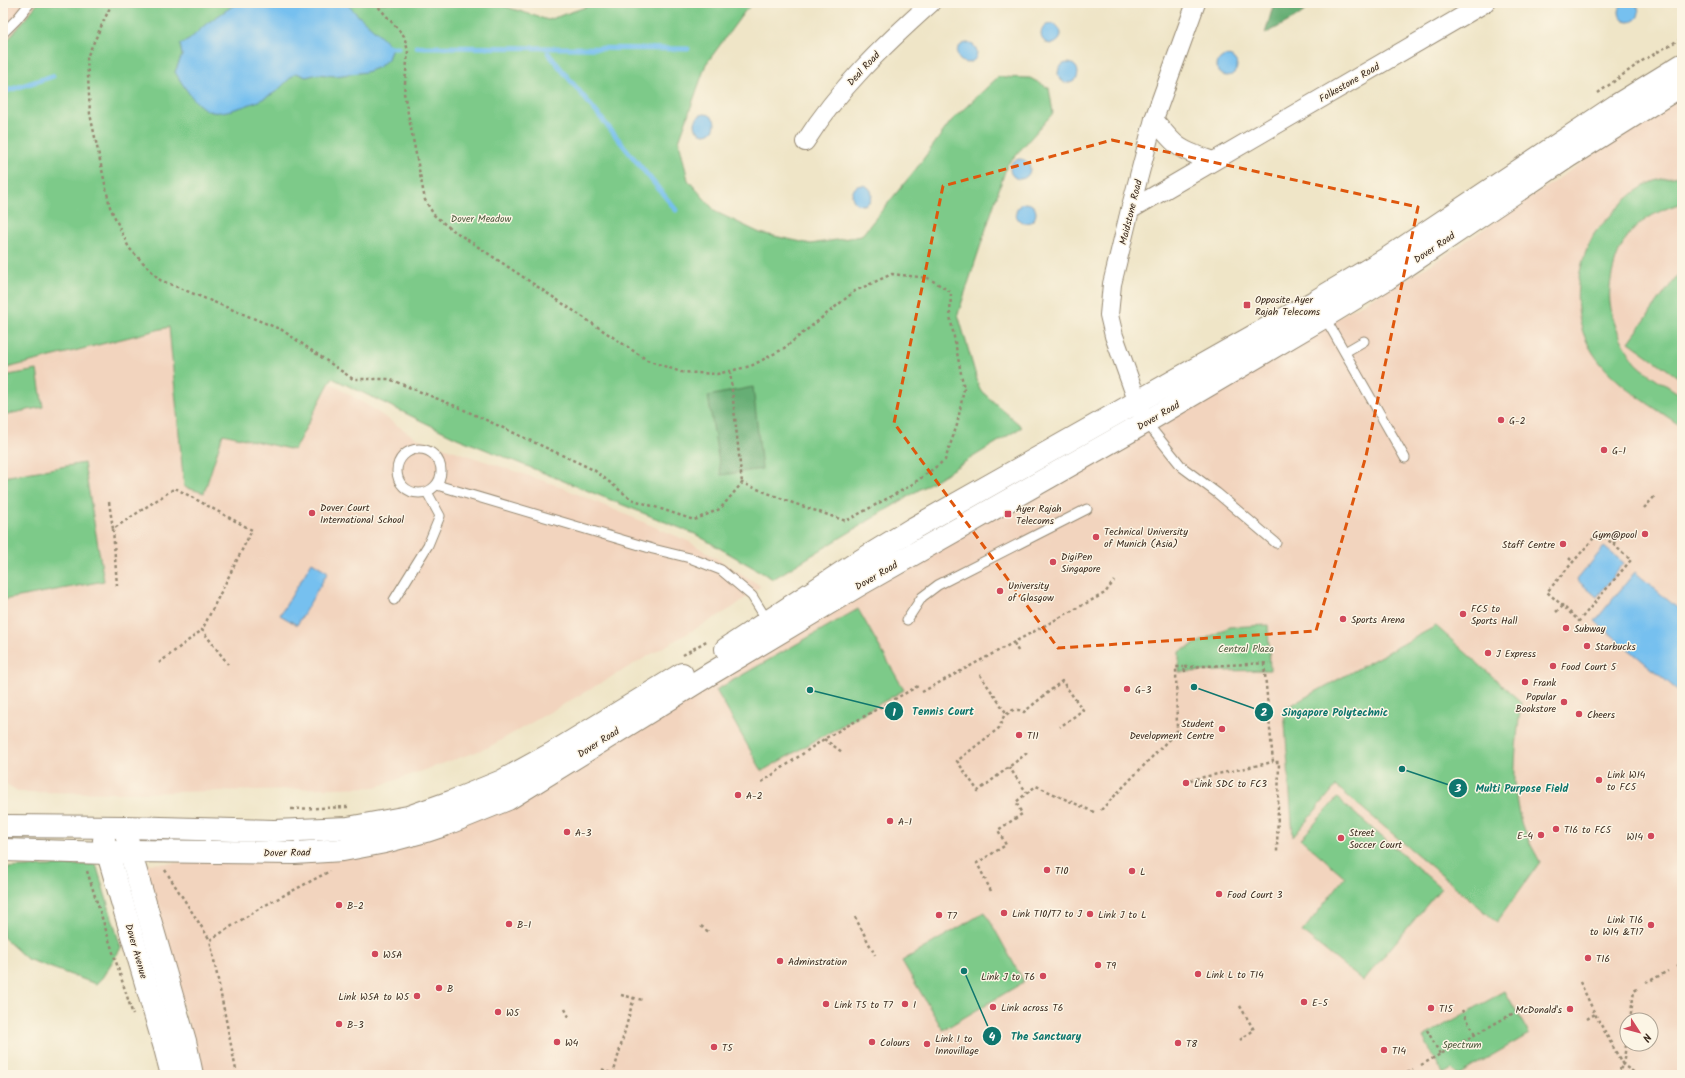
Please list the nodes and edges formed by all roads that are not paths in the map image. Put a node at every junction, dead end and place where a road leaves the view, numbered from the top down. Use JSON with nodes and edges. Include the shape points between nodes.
{"nodes":[{"id":1,"x":30,"y":3,"type":"edge"},
{"id":2,"x":931,"y":3,"type":"edge"},
{"id":3,"x":1196,"y":3,"type":"edge"},
{"id":4,"x":1485,"y":3,"type":"edge"},
{"id":5,"x":3,"y":33,"type":"edge"},
{"id":6,"x":1682,"y":65,"type":"edge"},
{"id":7,"x":1682,"y":85,"type":"edge"},
{"id":8,"x":1623,"y":112,"type":"junction"},
{"id":9,"x":1154,"y":119,"type":"junction"},
{"id":10,"x":805,"y":142,"type":"dead end"},
{"id":11,"x":1213,"y":162,"type":"junction"},
{"id":12,"x":1130,"y":210,"type":"junction"},
{"id":13,"x":1319,"y":309,"type":"junction"},
{"id":14,"x":1364,"y":341,"type":"dead end"},
{"id":15,"x":1345,"y":352,"type":"junction"},
{"id":16,"x":1137,"y":402,"type":"junction"},
{"id":17,"x":1146,"y":422,"type":"junction"},
{"id":18,"x":1405,"y":458,"type":"dead end"},
{"id":19,"x":437,"y":485,"type":"junction"},
{"id":20,"x":427,"y":492,"type":"junction"},
{"id":21,"x":1087,"y":509,"type":"dead end"},
{"id":22,"x":1276,"y":543,"type":"dead end"},
{"id":23,"x":394,"y":600,"type":"dead end"},
{"id":24,"x":767,"y":620,"type":"junction"},
{"id":25,"x":907,"y":620,"type":"dead end"},
{"id":26,"x":762,"y":643,"type":"junction"},
{"id":27,"x":639,"y":708,"type":"junction"},
{"id":28,"x":505,"y":790,"type":"junction"},
{"id":29,"x":3,"y":826,"type":"edge"},
{"id":30,"x":100,"y":826,"type":"junction"},
{"id":31,"x":125,"y":827,"type":"junction"},
{"id":32,"x":3,"y":850,"type":"edge"},
{"id":33,"x":130,"y":851,"type":"junction"},
{"id":34,"x":108,"y":853,"type":"junction"},
{"id":35,"x":172,"y":1075,"type":"edge"},
{"id":36,"x":192,"y":1075,"type":"edge"}],
"edges":[{"from":1,"to":5,"type":"lane"},
{"from":2,"to":10,"type":"street","name":"Deal Road","via":[[864,66],[834,99]]},
{"from":3,"to":9,"type":"street","name":"Maidstone Road"},
{"from":4,"to":11,"type":"street","name":"Folkestone Road"},
{"from":6,"to":8,"type":"street","name":"Dover Road"},
{"from":7,"to":8,"type":"street","name":"Dover Road"},
{"from":8,"to":13,"type":"street","name":"Dover Road","via":[[1391,256]]},
{"from":9,"to":11,"type":"street","via":[[1170,140],[1180,148]]},
{"from":9,"to":12,"type":"street","name":"Maidstone Road"},
{"from":11,"to":12,"type":"street","name":"Folkestone Road"},
{"from":12,"to":16,"type":"street","name":"Maidstone Road","via":[[1112,284],[1109,315]]},
{"from":13,"to":15,"type":"lane"},
{"from":13,"to":16,"type":"street","name":"Dover Road"},
{"from":13,"to":17,"type":"street","name":"Dover Road"},
{"from":14,"to":15,"type":"lane"},
{"from":15,"to":18,"type":"lane"},
{"from":16,"to":17,"type":"street","name":"Maidstone Road"},
{"from":16,"to":24,"type":"street","name":"Dover Road","via":[[914,528]]},
{"from":17,"to":22,"type":"lane","via":[[1182,468],[1217,493]]},
{"from":17,"to":26,"type":"street","name":"Dover Road"},
{"from":19,"to":20,"type":"lane"},
{"from":19,"to":20,"type":"lane","via":[[441,474],[440,463],[433,453],[423,449],[407,453],[397,467],[399,479],[405,488],[416,493]]},
{"from":19,"to":24,"type":"lane","via":[[690,558],[721,570],[752,596]]},
{"from":20,"to":23,"type":"lane","via":[[440,516],[428,545]]},
{"from":21,"to":25,"type":"lane","via":[[938,585],[922,597]]},
{"from":24,"to":26,"type":"lane"},
{"from":24,"to":27,"type":"street","name":"Dover Road"},
{"from":26,"to":27,"type":"street","name":"Dover Road"},
{"from":27,"to":28,"type":"street","name":"Dover Road"},
{"from":28,"to":31,"type":"street","name":"Dover Road","via":[[454,801],[408,817],[348,828],[274,831]]},
{"from":28,"to":33,"type":"street","name":"Dover Road","via":[[444,825],[385,842],[343,850],[294,853]]},
{"from":29,"to":30,"type":"street","name":"Dover Road"},
{"from":30,"to":31,"type":"street","name":"Dover Road"},
{"from":30,"to":34,"type":"street","name":"Dover Avenue"},
{"from":31,"to":33,"type":"street","name":"Dover Avenue"},
{"from":32,"to":34,"type":"street","name":"Dover Road"},
{"from":33,"to":34,"type":"street","name":"Dover Road"},
{"from":33,"to":36,"type":"street","name":"Dover Avenue","via":[[185,1041]]},
{"from":34,"to":35,"type":"street","name":"Dover Avenue"}]}
